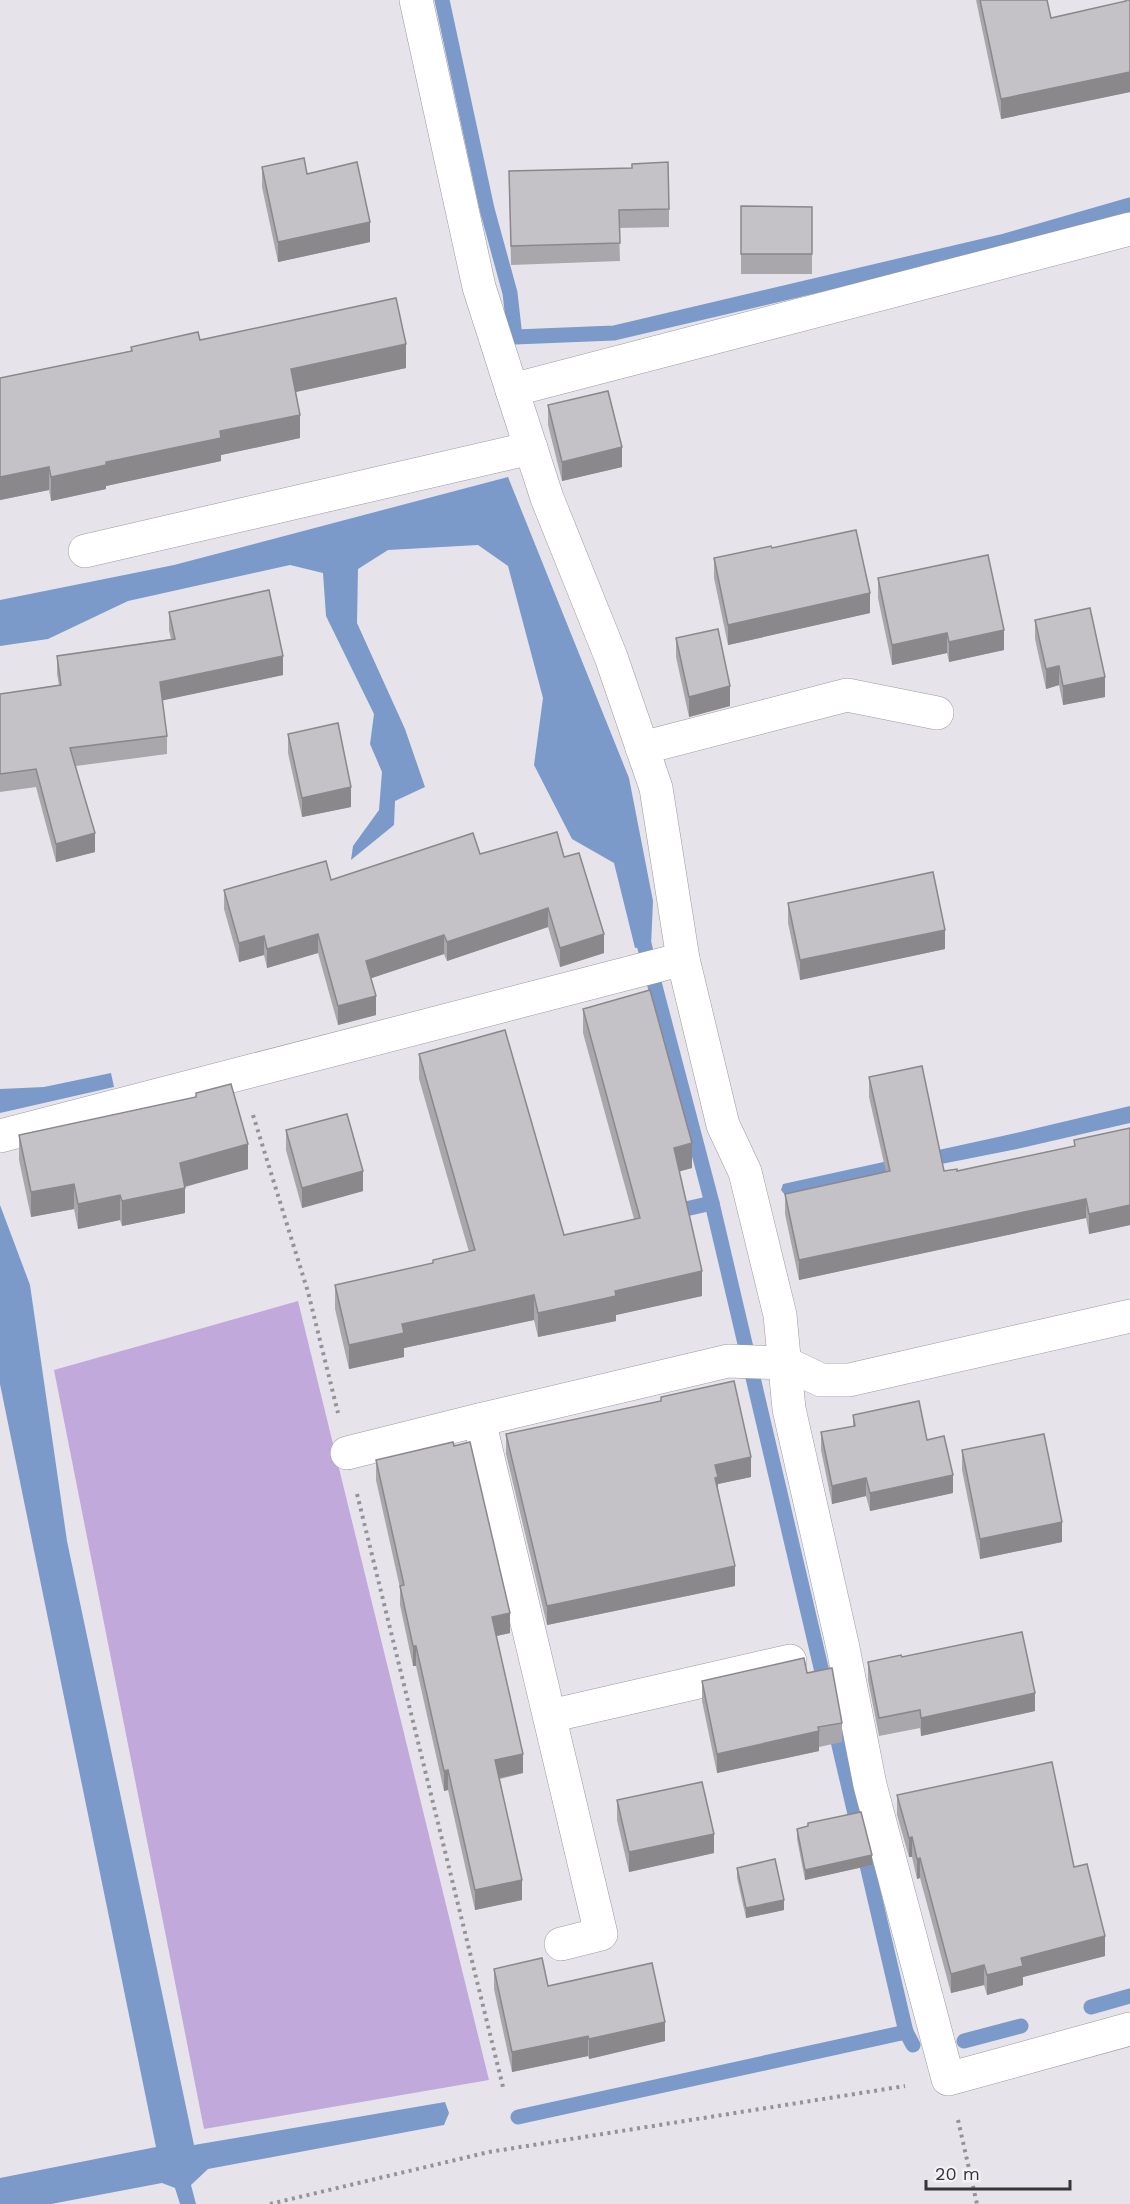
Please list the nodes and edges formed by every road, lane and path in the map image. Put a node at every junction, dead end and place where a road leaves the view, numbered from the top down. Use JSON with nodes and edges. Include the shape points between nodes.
{"nodes":[{"id":1,"x":416,"y":0,"type":"edge"},
{"id":2,"x":1130,"y":229,"type":"edge"},
{"id":3,"x":512,"y":390,"type":"junction"},
{"id":4,"x":531,"y":448,"type":"junction"},
{"id":5,"x":85,"y":551,"type":"dead end"},
{"id":6,"x":937,"y":712,"type":"dead end"},
{"id":7,"x":642,"y":748,"type":"junction"},
{"id":8,"x":683,"y":959,"type":"junction"},
{"id":9,"x":240,"y":1074,"type":"junction"},
{"id":10,"x":0,"y":1136,"type":"edge"},
{"id":11,"x":1130,"y":1316,"type":"edge"},
{"id":12,"x":785,"y":1363,"type":"junction"},
{"id":13,"x":479,"y":1420,"type":"junction"},
{"id":14,"x":347,"y":1453,"type":"junction"},
{"id":15,"x":790,"y":1661,"type":"edge"},
{"id":16,"x":550,"y":1716,"type":"junction"},
{"id":17,"x":561,"y":1944,"type":"dead end"},
{"id":18,"x":1130,"y":2029,"type":"edge"},
{"id":19,"x":948,"y":2079,"type":"junction"},
{"id":20,"x":504,"y":2091,"type":"dead end"},
{"id":21,"x":270,"y":2204,"type":"edge"},
{"id":22,"x":977,"y":2204,"type":"edge"}],
"edges":[{"from":1,"to":3,"type":"street","via":[[479,287]]},
{"from":2,"to":3,"type":"street"},
{"from":3,"to":4,"type":"street"},
{"from":4,"to":5,"type":"street"},
{"from":4,"to":7,"type":"street"},
{"from":6,"to":7,"type":"street","via":[[847,695]]},
{"from":7,"to":8,"type":"street","via":[[656,788]]},
{"from":8,"to":9,"type":"street"},
{"from":8,"to":12,"type":"street","via":[[723,1125],[745,1172],[780,1315]]},
{"from":9,"to":10,"type":"street"},
{"from":9,"to":14,"type":"path","via":[[308,1292]]},
{"from":11,"to":12,"type":"street","via":[[849,1380],[821,1380]]},
{"from":12,"to":13,"type":"street","via":[[728,1361]]},
{"from":12,"to":19,"type":"street","via":[[789,1409],[870,1785]]},
{"from":13,"to":14,"type":"street"},
{"from":13,"to":16,"type":"street"},
{"from":14,"to":20,"type":"path"},
{"from":15,"to":16,"type":"street"},
{"from":16,"to":17,"type":"street","via":[[601,1934]]},
{"from":18,"to":19,"type":"street"},
{"from":19,"to":21,"type":"path","via":[[489,2152]]},
{"from":19,"to":22,"type":"path"}]}
